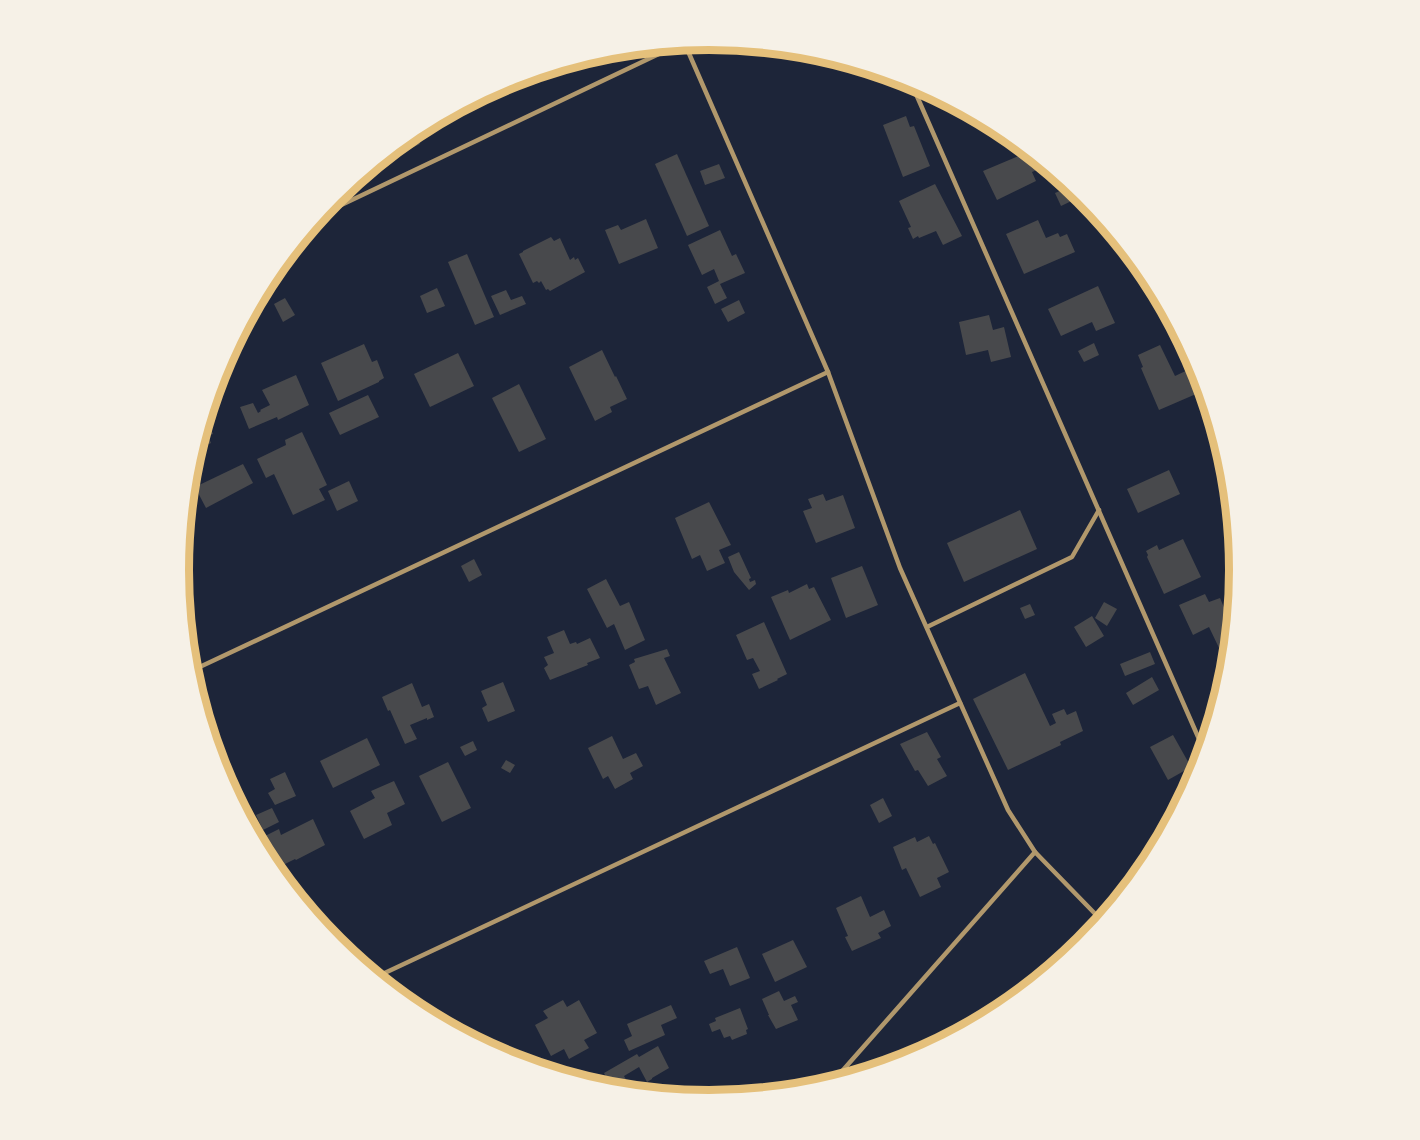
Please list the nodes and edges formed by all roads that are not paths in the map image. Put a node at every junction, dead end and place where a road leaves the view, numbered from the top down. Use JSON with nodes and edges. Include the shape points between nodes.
{"nodes":[{"id":1,"x":688,"y":51,"type":"edge"},
{"id":2,"x":663,"y":52,"type":"edge"},
{"id":3,"x":915,"y":92,"type":"edge"},
{"id":4,"x":338,"y":207,"type":"edge"},
{"id":5,"x":828,"y":372,"type":"junction"},
{"id":6,"x":1099,"y":510,"type":"junction"},
{"id":7,"x":927,"y":627,"type":"junction"},
{"id":8,"x":199,"y":667,"type":"edge"},
{"id":9,"x":960,"y":703,"type":"junction"},
{"id":10,"x":1201,"y":743,"type":"edge"},
{"id":11,"x":1035,"y":852,"type":"junction"},
{"id":12,"x":1098,"y":916,"type":"edge"},
{"id":13,"x":382,"y":974,"type":"edge"},
{"id":14,"x":839,"y":1074,"type":"edge"}],
"edges":[{"from":1,"to":5,"type":"lane"},
{"from":2,"to":4,"type":"lane"},
{"from":3,"to":6,"type":"lane"},
{"from":5,"to":7,"type":"lane","via":[[900,568]]},
{"from":5,"to":8,"type":"lane"},
{"from":6,"to":7,"type":"lane","via":[[1072,557]]},
{"from":6,"to":10,"type":"lane"},
{"from":7,"to":9,"type":"lane"},
{"from":9,"to":11,"type":"lane","via":[[1008,810]]},
{"from":9,"to":13,"type":"lane"},
{"from":11,"to":12,"type":"lane"},
{"from":11,"to":14,"type":"lane"}]}
